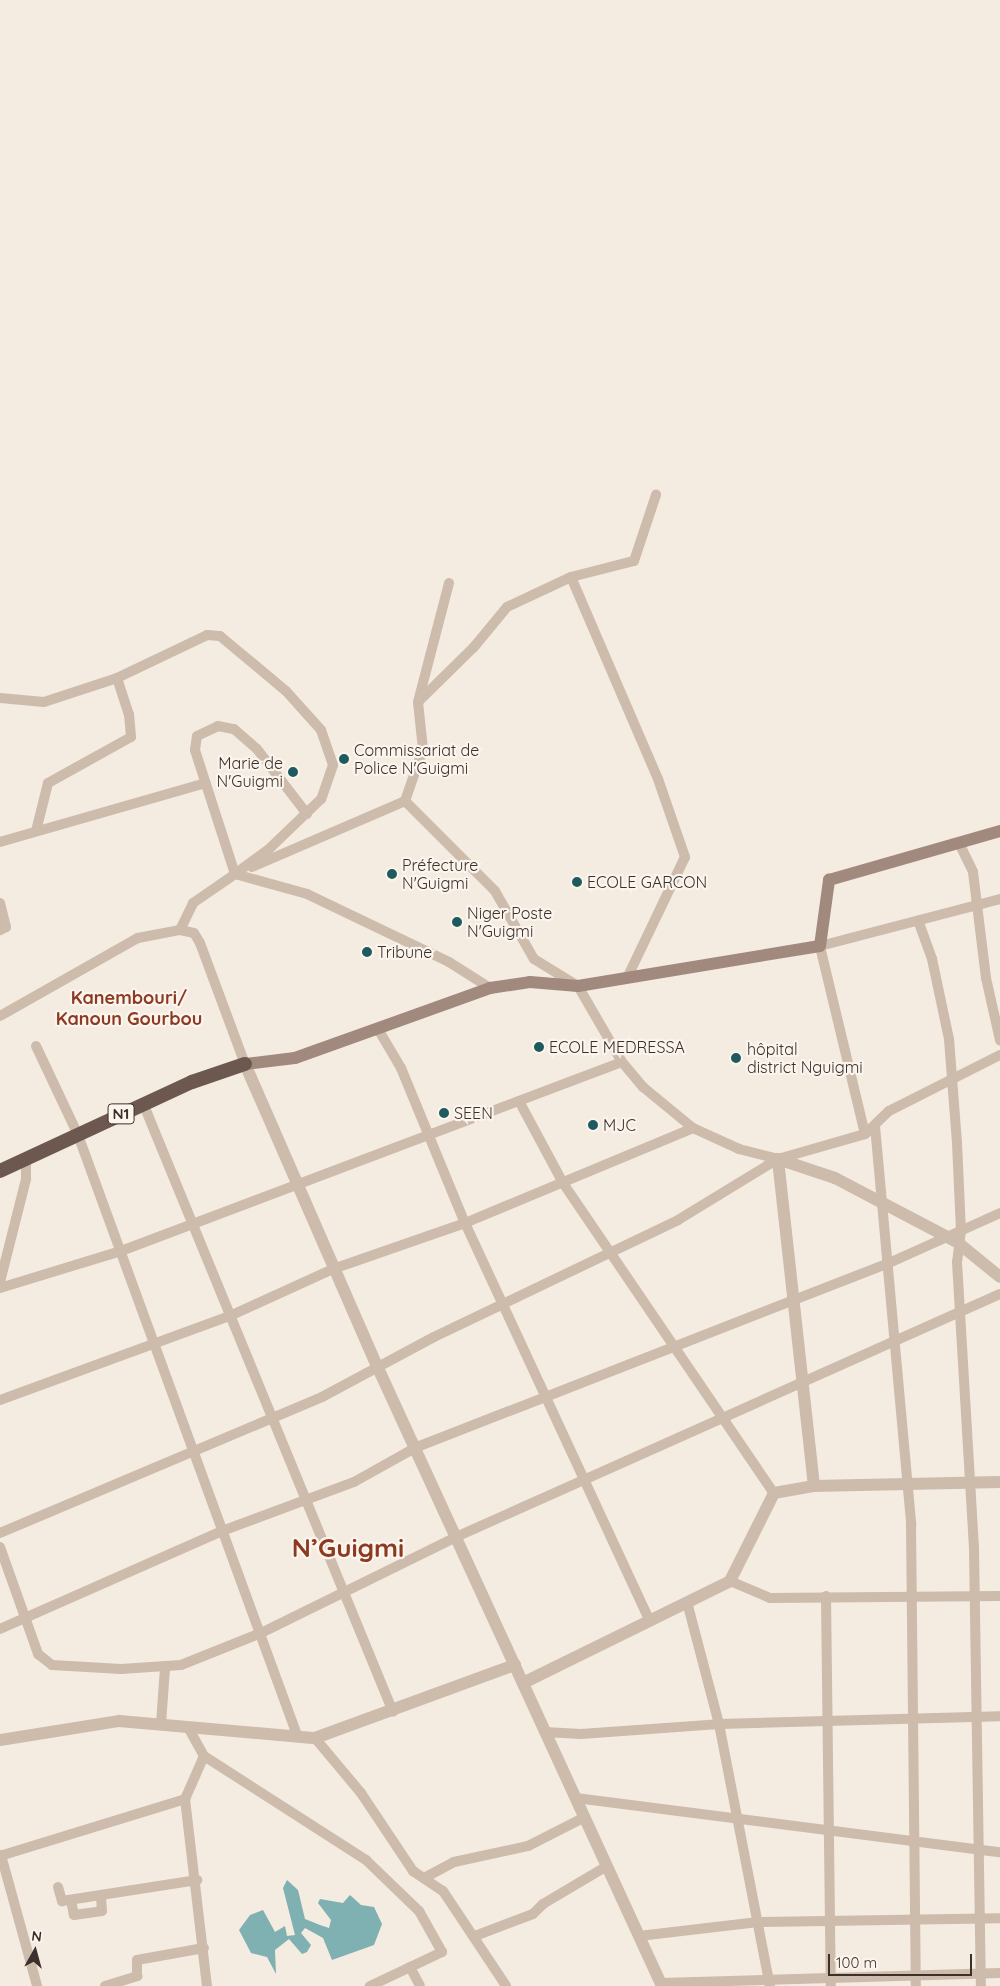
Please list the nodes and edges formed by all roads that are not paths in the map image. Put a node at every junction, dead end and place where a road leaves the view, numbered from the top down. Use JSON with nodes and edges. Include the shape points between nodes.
{"nodes":[{"id":1,"x":656,"y":495,"type":"dead end"},
{"id":2,"x":571,"y":577,"type":"junction"},
{"id":3,"x":448,"y":583,"type":"dead end"},
{"id":4,"x":117,"y":678,"type":"junction"},
{"id":5,"x":0,"y":698,"type":"edge"},
{"id":6,"x":418,"y":702,"type":"junction"},
{"id":7,"x":206,"y":783,"type":"junction"},
{"id":8,"x":405,"y":801,"type":"junction"},
{"id":9,"x":307,"y":814,"type":"junction"},
{"id":10,"x":36,"y":831,"type":"junction"},
{"id":11,"x":1000,"y":831,"type":"edge"},
{"id":12,"x":0,"y":842,"type":"edge"},
{"id":13,"x":960,"y":843,"type":"junction"},
{"id":14,"x":235,"y":874,"type":"junction"},
{"id":15,"x":1000,"y":899,"type":"edge"},
{"id":16,"x":0,"y":904,"type":"edge"},
{"id":17,"x":977,"y":905,"type":"junction"},
{"id":18,"x":919,"y":923,"type":"junction"},
{"id":19,"x":0,"y":930,"type":"edge"},
{"id":20,"x":180,"y":930,"type":"junction"},
{"id":21,"x":820,"y":946,"type":"junction"},
{"id":22,"x":627,"y":978,"type":"junction"},
{"id":23,"x":578,"y":986,"type":"junction"},
{"id":24,"x":490,"y":988,"type":"junction"},
{"id":25,"x":0,"y":1016,"type":"edge"},
{"id":26,"x":378,"y":1030,"type":"junction"},
{"id":27,"x":1000,"y":1040,"type":"edge"},
{"id":28,"x":36,"y":1046,"type":"dead end"},
{"id":29,"x":1000,"y":1055,"type":"edge"},
{"id":30,"x":622,"y":1062,"type":"junction"},
{"id":31,"x":245,"y":1064,"type":"junction"},
{"id":32,"x":953,"y":1081,"type":"junction"},
{"id":33,"x":519,"y":1101,"type":"junction"},
{"id":34,"x":142,"y":1103,"type":"junction"},
{"id":35,"x":875,"y":1126,"type":"junction"},
{"id":36,"x":693,"y":1128,"type":"junction"},
{"id":37,"x":865,"y":1134,"type":"junction"},
{"id":38,"x":78,"y":1136,"type":"junction"},
{"id":39,"x":428,"y":1139,"type":"junction"},
{"id":40,"x":778,"y":1159,"type":"junction"},
{"id":41,"x":26,"y":1160,"type":"junction"},
{"id":42,"x":0,"y":1172,"type":"edge"},
{"id":43,"x":563,"y":1183,"type":"junction"},
{"id":44,"x":296,"y":1185,"type":"junction"},
{"id":45,"x":879,"y":1205,"type":"junction"},
{"id":46,"x":1000,"y":1213,"type":"edge"},
{"id":47,"x":464,"y":1223,"type":"junction"},
{"id":48,"x":194,"y":1224,"type":"junction"},
{"id":49,"x":961,"y":1230,"type":"junction"},
{"id":50,"x":940,"y":1236,"type":"junction"},
{"id":51,"x":957,"y":1242,"type":"junction"},
{"id":52,"x":121,"y":1252,"type":"junction"},
{"id":53,"x":609,"y":1252,"type":"junction"},
{"id":54,"x":888,"y":1263,"type":"junction"},
{"id":55,"x":333,"y":1269,"type":"junction"},
{"id":56,"x":1000,"y":1277,"type":"edge"},
{"id":57,"x":0,"y":1282,"type":"edge"},
{"id":58,"x":0,"y":1288,"type":"edge"},
{"id":59,"x":1000,"y":1294,"type":"edge"},
{"id":60,"x":793,"y":1300,"type":"junction"},
{"id":61,"x":504,"y":1302,"type":"junction"},
{"id":62,"x":961,"y":1309,"type":"junction"},
{"id":63,"x":232,"y":1315,"type":"junction"},
{"id":64,"x":896,"y":1339,"type":"junction"},
{"id":65,"x":152,"y":1342,"type":"junction"},
{"id":66,"x":678,"y":1346,"type":"junction"},
{"id":67,"x":378,"y":1368,"type":"junction"},
{"id":68,"x":804,"y":1383,"type":"junction"},
{"id":69,"x":544,"y":1398,"type":"junction"},
{"id":70,"x":0,"y":1400,"type":"edge"},
{"id":71,"x":273,"y":1417,"type":"junction"},
{"id":72,"x":724,"y":1421,"type":"junction"},
{"id":73,"x":417,"y":1447,"type":"junction"},
{"id":74,"x":190,"y":1453,"type":"junction"},
{"id":75,"x":1000,"y":1482,"type":"edge"},
{"id":76,"x":968,"y":1483,"type":"junction"},
{"id":77,"x":583,"y":1484,"type":"junction"},
{"id":78,"x":907,"y":1484,"type":"junction"},
{"id":79,"x":814,"y":1486,"type":"junction"},
{"id":80,"x":774,"y":1493,"type":"junction"},
{"id":81,"x":306,"y":1499,"type":"junction"},
{"id":82,"x":222,"y":1531,"type":"junction"},
{"id":83,"x":0,"y":1533,"type":"edge"},
{"id":84,"x":456,"y":1537,"type":"junction"},
{"id":85,"x":0,"y":1547,"type":"edge"},
{"id":86,"x":730,"y":1581,"type":"junction"},
{"id":87,"x":345,"y":1594,"type":"junction"},
{"id":88,"x":912,"y":1595,"type":"junction"},
{"id":89,"x":826,"y":1596,"type":"junction"},
{"id":90,"x":974,"y":1596,"type":"junction"},
{"id":91,"x":1000,"y":1596,"type":"edge"},
{"id":92,"x":687,"y":1602,"type":"junction"},
{"id":93,"x":23,"y":1617,"type":"junction"},
{"id":94,"x":650,"y":1621,"type":"junction"},
{"id":95,"x":0,"y":1629,"type":"edge"},
{"id":96,"x":260,"y":1633,"type":"junction"},
{"id":97,"x":515,"y":1664,"type":"junction"},
{"id":98,"x":164,"y":1668,"type":"junction"},
{"id":99,"x":523,"y":1684,"type":"junction"},
{"id":100,"x":394,"y":1712,"type":"junction"},
{"id":101,"x":914,"y":1716,"type":"junction"},
{"id":102,"x":974,"y":1716,"type":"junction"},
{"id":103,"x":1000,"y":1716,"type":"edge"},
{"id":104,"x":830,"y":1719,"type":"junction"},
{"id":105,"x":161,"y":1724,"type":"junction"},
{"id":106,"x":719,"y":1724,"type":"junction"},
{"id":107,"x":189,"y":1729,"type":"junction"},
{"id":108,"x":545,"y":1732,"type":"junction"},
{"id":109,"x":297,"y":1736,"type":"junction"},
{"id":110,"x":315,"y":1738,"type":"junction"},
{"id":111,"x":0,"y":1740,"type":"edge"},
{"id":112,"x":204,"y":1756,"type":"junction"},
{"id":113,"x":576,"y":1798,"type":"junction"},
{"id":114,"x":185,"y":1799,"type":"junction"},
{"id":115,"x":585,"y":1817,"type":"junction"},
{"id":116,"x":736,"y":1819,"type":"junction"},
{"id":117,"x":831,"y":1829,"type":"junction"},
{"id":118,"x":916,"y":1841,"type":"junction"},
{"id":119,"x":978,"y":1849,"type":"junction"},
{"id":120,"x":1000,"y":1852,"type":"edge"},
{"id":121,"x":1,"y":1855,"type":"edge"},
{"id":122,"x":607,"y":1866,"type":"junction"},
{"id":123,"x":424,"y":1878,"type":"junction"},
{"id":124,"x":198,"y":1880,"type":"junction"},
{"id":125,"x":58,"y":1887,"type":"dead end"},
{"id":126,"x":101,"y":1896,"type":"junction"},
{"id":127,"x":70,"y":1900,"type":"junction"},
{"id":128,"x":980,"y":1918,"type":"junction"},
{"id":129,"x":1000,"y":1918,"type":"edge"},
{"id":130,"x":758,"y":1922,"type":"junction"},
{"id":131,"x":916,"y":1922,"type":"junction"},
{"id":132,"x":831,"y":1923,"type":"junction"},
{"id":133,"x":475,"y":1936,"type":"junction"},
{"id":134,"x":639,"y":1936,"type":"junction"},
{"id":135,"x":204,"y":1948,"type":"junction"},
{"id":136,"x":410,"y":1967,"type":"junction"},
{"id":137,"x":1000,"y":1973,"type":"edge"},
{"id":138,"x":916,"y":1974,"type":"junction"},
{"id":139,"x":980,"y":1974,"type":"junction"},
{"id":140,"x":385,"y":1982,"type":"edge"},
{"id":141,"x":831,"y":1982,"type":"edge"},
{"id":142,"x":770,"y":1983,"type":"edge"},
{"id":143,"x":661,"y":1985,"type":"edge"},
{"id":144,"x":38,"y":1986,"type":"edge"},
{"id":145,"x":104,"y":1986,"type":"edge"},
{"id":146,"x":207,"y":1986,"type":"edge"},
{"id":147,"x":370,"y":1986,"type":"edge"},
{"id":148,"x":420,"y":1986,"type":"edge"},
{"id":149,"x":506,"y":1986,"type":"edge"},
{"id":150,"x":916,"y":1986,"type":"edge"},
{"id":151,"x":981,"y":1986,"type":"edge"}],
"edges":[{"from":1,"to":2,"type":"street","via":[[634,561]]},
{"from":2,"to":6,"type":"street","via":[[507,606],[474,647]]},
{"from":2,"to":22,"type":"street","via":[[658,779],[685,857]]},
{"from":3,"to":6,"type":"street"},
{"from":4,"to":5,"type":"street","via":[[44,702]]},
{"from":4,"to":9,"type":"street","via":[[206,635],[220,636],[234,644],[309,712],[330,746],[331,781]]},
{"from":4,"to":10,"type":"street","via":[[130,714],[131,736],[48,783]]},
{"from":6,"to":8,"type":"street","via":[[423,749]]},
{"from":7,"to":9,"type":"street","via":[[195,750],[197,736],[218,726],[234,729],[257,749]]},
{"from":7,"to":10,"type":"street"},
{"from":7,"to":14,"type":"street"},
{"from":8,"to":14,"type":"street"},
{"from":8,"to":23,"type":"street","via":[[495,891],[534,959]]},
{"from":9,"to":14,"type":"street"},
{"from":10,"to":12,"type":"street"},
{"from":11,"to":13,"type":"main road"},
{"from":13,"to":17,"type":"street","via":[[973,872]]},
{"from":13,"to":21,"type":"main road","via":[[829,880]]},
{"from":14,"to":20,"type":"street","via":[[193,903]]},
{"from":14,"to":24,"type":"street","via":[[307,894],[449,962]]},
{"from":15,"to":17,"type":"street"},
{"from":16,"to":19,"type":"street","via":[[6,927]]},
{"from":17,"to":18,"type":"street"},
{"from":17,"to":27,"type":"street","via":[[986,978]]},
{"from":18,"to":21,"type":"street"},
{"from":18,"to":32,"type":"street","via":[[932,959]]},
{"from":20,"to":25,"type":"street","via":[[138,938]]},
{"from":20,"to":31,"type":"street","via":[[194,933],[200,943]]},
{"from":21,"to":22,"type":"main road","number":"N1"},
{"from":21,"to":37,"type":"street"},
{"from":22,"to":23,"type":"main road","number":"N1"},
{"from":23,"to":24,"type":"main road","number":"N1","via":[[530,982]]},
{"from":23,"to":30,"type":"street"},
{"from":24,"to":26,"type":"main road","number":"N1"},
{"from":26,"to":31,"type":"main road","number":"N1","via":[[295,1058]]},
{"from":26,"to":39,"type":"street","via":[[400,1068]]},
{"from":28,"to":38,"type":"street"},
{"from":29,"to":32,"type":"street"},
{"from":30,"to":33,"type":"street"},
{"from":30,"to":36,"type":"street"},
{"from":31,"to":34,"type":"highway","number":"N1"},
{"from":31,"to":44,"type":"street"},
{"from":32,"to":35,"type":"street","via":[[888,1111]]},
{"from":32,"to":49,"type":"street"},
{"from":33,"to":39,"type":"street"},
{"from":33,"to":43,"type":"street"},
{"from":34,"to":38,"type":"highway","number":"N1"},
{"from":34,"to":48,"type":"street"},
{"from":35,"to":37,"type":"street"},
{"from":35,"to":45,"type":"street"},
{"from":36,"to":40,"type":"street","via":[[739,1150]]},
{"from":36,"to":43,"type":"street"},
{"from":37,"to":40,"type":"street"},
{"from":38,"to":41,"type":"highway","number":"N1"},
{"from":38,"to":52,"type":"street"},
{"from":39,"to":44,"type":"street"},
{"from":39,"to":47,"type":"street"},
{"from":40,"to":45,"type":"street","via":[[835,1178]]},
{"from":40,"to":53,"type":"street","via":[[713,1201]]},
{"from":40,"to":60,"type":"street"},
{"from":41,"to":42,"type":"highway","number":"N1"},
{"from":41,"to":57,"type":"street","via":[[26,1178]]},
{"from":43,"to":47,"type":"street"},
{"from":43,"to":53,"type":"street"},
{"from":44,"to":48,"type":"street"},
{"from":44,"to":55,"type":"street"},
{"from":45,"to":50,"type":"street"},
{"from":45,"to":54,"type":"street"},
{"from":46,"to":49,"type":"street"},
{"from":47,"to":55,"type":"street"},
{"from":47,"to":61,"type":"street"},
{"from":48,"to":52,"type":"street"},
{"from":48,"to":63,"type":"street"},
{"from":49,"to":50,"type":"street"},
{"from":49,"to":51,"type":"street"},
{"from":50,"to":51,"type":"street"},
{"from":50,"to":54,"type":"street"},
{"from":51,"to":56,"type":"street"},
{"from":51,"to":62,"type":"street"},
{"from":52,"to":58,"type":"street"},
{"from":52,"to":65,"type":"street"},
{"from":53,"to":61,"type":"street"},
{"from":53,"to":66,"type":"street"},
{"from":54,"to":60,"type":"street"},
{"from":54,"to":64,"type":"street"},
{"from":55,"to":63,"type":"street"},
{"from":55,"to":67,"type":"street"},
{"from":59,"to":62,"type":"street"},
{"from":60,"to":66,"type":"street"},
{"from":60,"to":68,"type":"street"},
{"from":61,"to":67,"type":"street"},
{"from":61,"to":69,"type":"street"},
{"from":62,"to":64,"type":"street"},
{"from":62,"to":76,"type":"street"},
{"from":63,"to":65,"type":"street"},
{"from":63,"to":71,"type":"street"},
{"from":64,"to":68,"type":"street"},
{"from":64,"to":78,"type":"street"},
{"from":65,"to":70,"type":"street"},
{"from":65,"to":74,"type":"street"},
{"from":66,"to":69,"type":"street"},
{"from":66,"to":72,"type":"street"},
{"from":67,"to":71,"type":"street"},
{"from":67,"to":73,"type":"street"},
{"from":68,"to":72,"type":"street"},
{"from":68,"to":79,"type":"street"},
{"from":69,"to":73,"type":"street"},
{"from":69,"to":77,"type":"street"},
{"from":71,"to":74,"type":"street"},
{"from":71,"to":81,"type":"street"},
{"from":72,"to":77,"type":"street"},
{"from":72,"to":80,"type":"street"},
{"from":73,"to":81,"type":"street","via":[[354,1482]]},
{"from":73,"to":84,"type":"street"},
{"from":74,"to":82,"type":"street"},
{"from":74,"to":83,"type":"street"},
{"from":75,"to":76,"type":"street"},
{"from":76,"to":78,"type":"street"},
{"from":76,"to":90,"type":"street"},
{"from":77,"to":84,"type":"street"},
{"from":77,"to":94,"type":"street"},
{"from":78,"to":79,"type":"street"},
{"from":78,"to":88,"type":"street"},
{"from":79,"to":80,"type":"street"},
{"from":80,"to":86,"type":"street"},
{"from":81,"to":82,"type":"street"},
{"from":81,"to":87,"type":"street"},
{"from":82,"to":93,"type":"street"},
{"from":82,"to":96,"type":"street"},
{"from":84,"to":87,"type":"street"},
{"from":84,"to":97,"type":"street"},
{"from":85,"to":93,"type":"street"},
{"from":86,"to":89,"type":"street","via":[[770,1598]]},
{"from":86,"to":92,"type":"street"},
{"from":87,"to":96,"type":"street"},
{"from":87,"to":100,"type":"street"},
{"from":88,"to":89,"type":"street"},
{"from":88,"to":90,"type":"street"},
{"from":88,"to":101,"type":"street"},
{"from":89,"to":104,"type":"street"},
{"from":90,"to":91,"type":"street"},
{"from":90,"to":102,"type":"street"},
{"from":92,"to":94,"type":"street"},
{"from":92,"to":106,"type":"street"},
{"from":93,"to":95,"type":"street"},
{"from":93,"to":98,"type":"street","via":[[38,1654],[52,1665]]},
{"from":94,"to":99,"type":"street"},
{"from":96,"to":98,"type":"street"},
{"from":96,"to":109,"type":"street"},
{"from":97,"to":99,"type":"street"},
{"from":97,"to":100,"type":"street"},
{"from":98,"to":105,"type":"street"},
{"from":99,"to":108,"type":"street"},
{"from":100,"to":110,"type":"street"},
{"from":101,"to":102,"type":"street"},
{"from":101,"to":104,"type":"street"},
{"from":101,"to":118,"type":"street"},
{"from":102,"to":103,"type":"street"},
{"from":102,"to":119,"type":"street"},
{"from":104,"to":106,"type":"street"},
{"from":104,"to":117,"type":"street"},
{"from":105,"to":107,"type":"street"},
{"from":105,"to":111,"type":"street","via":[[120,1721]]},
{"from":106,"to":108,"type":"street","via":[[581,1734]]},
{"from":106,"to":116,"type":"street"},
{"from":107,"to":109,"type":"street"},
{"from":107,"to":112,"type":"street"},
{"from":108,"to":113,"type":"street"},
{"from":109,"to":110,"type":"street"},
{"from":110,"to":123,"type":"street","via":[[361,1793],[413,1871]]},
{"from":112,"to":114,"type":"street"},
{"from":112,"to":136,"type":"street","via":[[366,1860],[419,1911],[442,1952]]},
{"from":113,"to":115,"type":"street"},
{"from":113,"to":116,"type":"street"},
{"from":114,"to":121,"type":"street"},
{"from":114,"to":124,"type":"street"},
{"from":115,"to":122,"type":"street"},
{"from":115,"to":123,"type":"street","via":[[528,1846],[454,1862]]},
{"from":116,"to":117,"type":"street"},
{"from":116,"to":130,"type":"street"},
{"from":117,"to":118,"type":"street"},
{"from":117,"to":132,"type":"street"},
{"from":118,"to":119,"type":"street"},
{"from":118,"to":131,"type":"street"},
{"from":119,"to":120,"type":"street"},
{"from":119,"to":128,"type":"street"},
{"from":121,"to":144,"type":"street"},
{"from":122,"to":133,"type":"street","via":[[543,1904],[533,1914]]},
{"from":122,"to":134,"type":"street"},
{"from":123,"to":133,"type":"street","via":[[443,1891]]},
{"from":124,"to":126,"type":"street"},
{"from":124,"to":135,"type":"street"},
{"from":125,"to":127,"type":"street","via":[[62,1901]]},
{"from":126,"to":127,"type":"street"},
{"from":126,"to":127,"type":"street","via":[[102,1911],[74,1915]]},
{"from":128,"to":129,"type":"street"},
{"from":128,"to":131,"type":"street"},
{"from":128,"to":139,"type":"street"},
{"from":130,"to":132,"type":"street"},
{"from":130,"to":134,"type":"street"},
{"from":130,"to":142,"type":"street"},
{"from":131,"to":132,"type":"street"},
{"from":131,"to":138,"type":"street"},
{"from":132,"to":141,"type":"street"},
{"from":133,"to":149,"type":"street"},
{"from":134,"to":143,"type":"street"},
{"from":135,"to":145,"type":"street","via":[[137,1960],[137,1976]]},
{"from":135,"to":146,"type":"street","via":[[202,1967]]},
{"from":136,"to":140,"type":"street"},
{"from":136,"to":148,"type":"street"},
{"from":137,"to":139,"type":"street"},
{"from":138,"to":139,"type":"street"},
{"from":138,"to":141,"type":"street"},
{"from":138,"to":150,"type":"street"},
{"from":139,"to":151,"type":"street"},
{"from":140,"to":147,"type":"street"},
{"from":141,"to":142,"type":"street"},
{"from":142,"to":143,"type":"street"}]}
